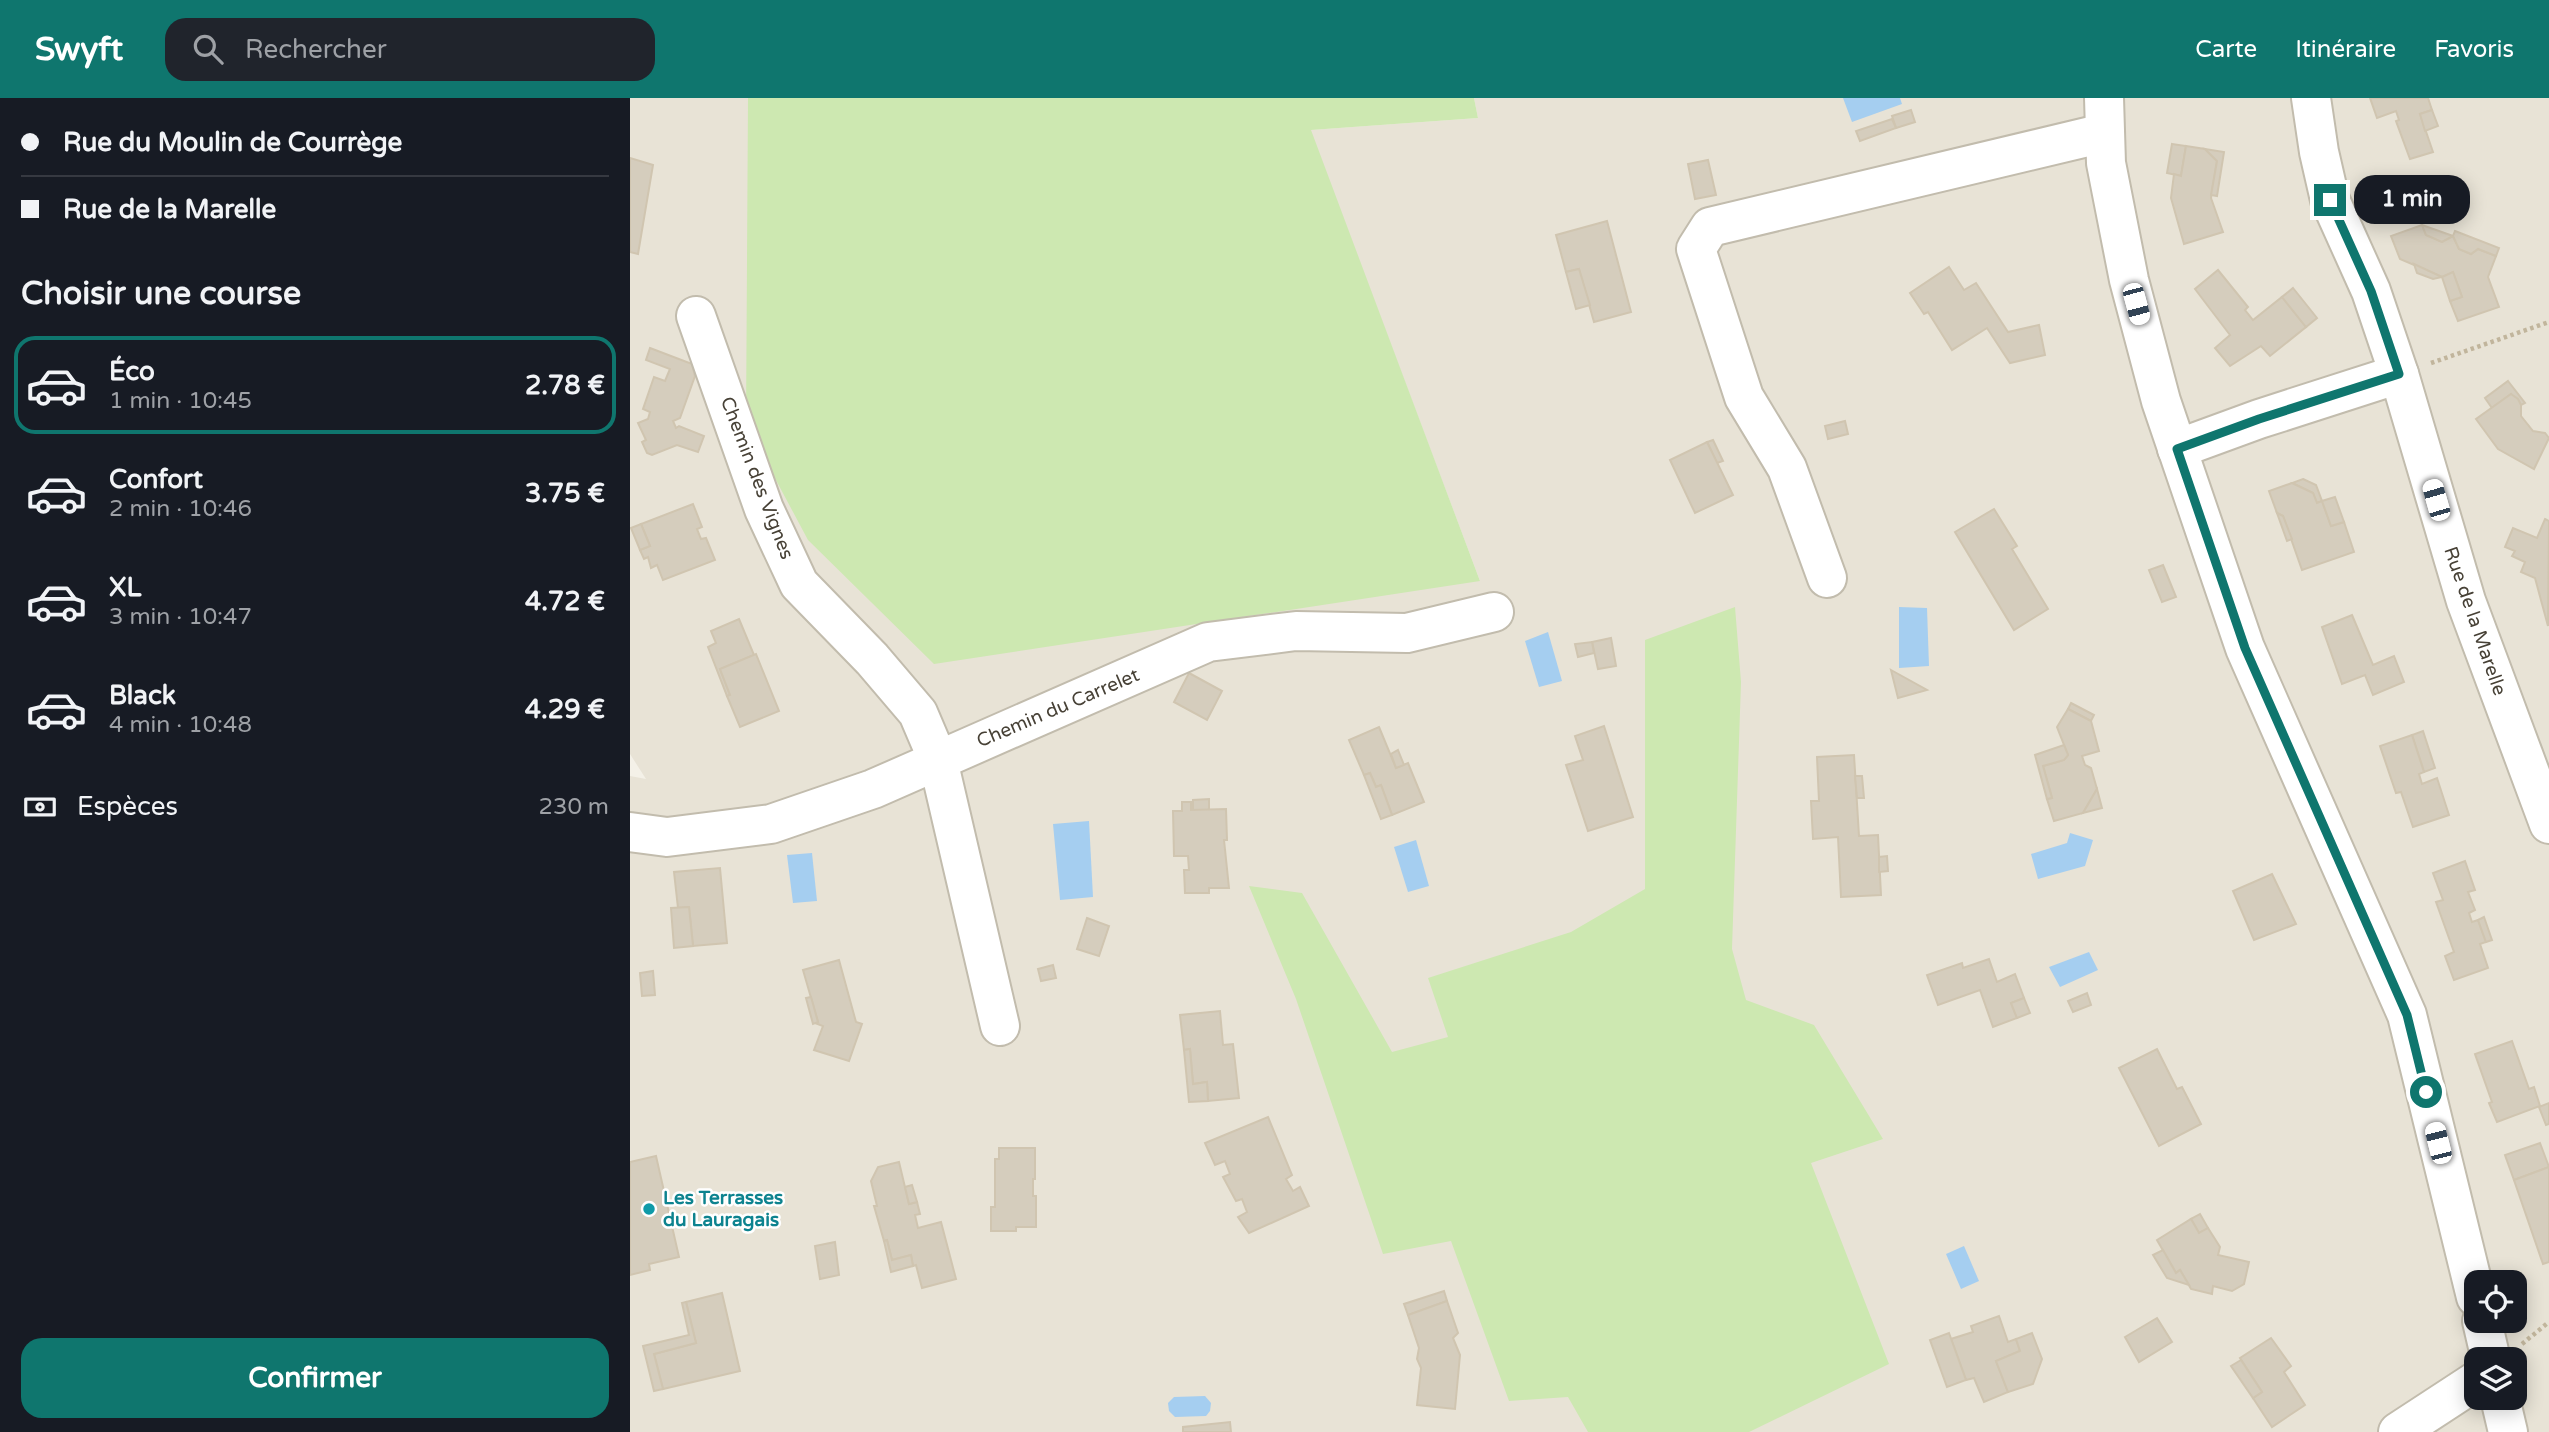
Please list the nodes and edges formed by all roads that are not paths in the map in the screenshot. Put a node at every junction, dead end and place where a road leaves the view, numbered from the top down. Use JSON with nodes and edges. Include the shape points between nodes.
{"nodes":[{"id":1,"x":2311,"y":98,"type":"edge"},
{"id":2,"x":2104,"y":116,"type":"edge"},
{"id":3,"x":696,"y":316,"type":"dead end"},
{"id":4,"x":2399,"y":374,"type":"junction"},
{"id":5,"x":2177,"y":449,"type":"junction"},
{"id":6,"x":1827,"y":578,"type":"dead end"},
{"id":7,"x":1494,"y":612,"type":"dead end"},
{"id":8,"x":937,"y":760,"type":"junction"},
{"id":9,"x":2549,"y":824,"type":"edge"},
{"id":10,"x":630,"y":832,"type":"edge"},
{"id":11,"x":1000,"y":1026,"type":"dead end"},
{"id":12,"x":2469,"y":1270,"type":"edge"},
{"id":13,"x":2464,"y":1389,"type":"edge"},
{"id":14,"x":2503,"y":1410,"type":"edge"},
{"id":15,"x":2398,"y":1432,"type":"edge"},
{"id":16,"x":2508,"y":1432,"type":"edge"}],
"edges":[{"from":1,"to":4,"type":"street","name":"Rue de la Marelle","via":[[2330,200],[2371,291]]},
{"from":2,"to":5,"type":"street","via":[[2106,163],[2129,280]]},
{"from":2,"to":6,"type":"street","via":[[1710,227],[1696,249],[1744,397],[1787,468]]},
{"from":3,"to":8,"type":"street","name":"Chemin des Vignes","via":[[764,509],[799,584],[918,713]]},
{"from":4,"to":5,"type":"street"},
{"from":4,"to":9,"type":"street","name":"Rue de la Marelle","via":[[2466,601]]},
{"from":5,"to":12,"type":"street","via":[[2245,648],[2407,1015]]},
{"from":7,"to":8,"type":"street","name":"Chemin du Carrelet","via":[[1407,633],[1296,631],[1208,642]]},
{"from":8,"to":10,"type":"street","name":"Chemin du Carrelet","via":[[873,789],[771,824],[667,837]]},
{"from":8,"to":11,"type":"street","name":"Chemin des Vignes"},
{"from":13,"to":15,"type":"street"},
{"from":14,"to":16,"type":"street"}]}
